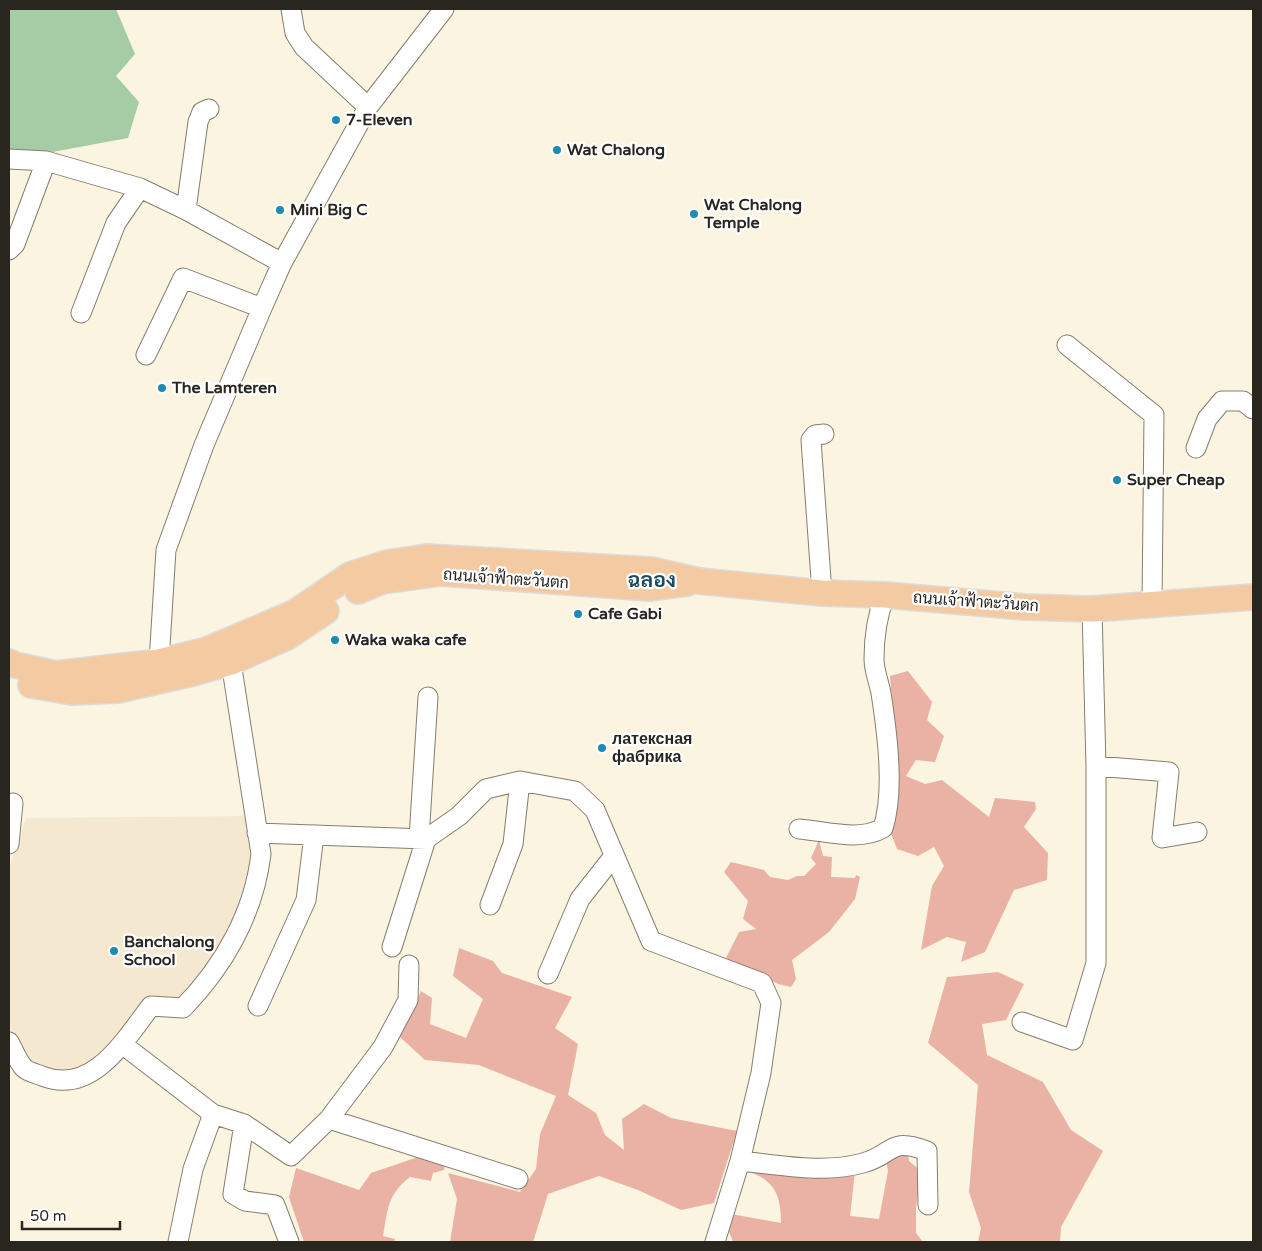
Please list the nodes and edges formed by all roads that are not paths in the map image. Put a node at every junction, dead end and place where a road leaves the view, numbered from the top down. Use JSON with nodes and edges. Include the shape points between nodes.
{"nodes":[{"id":1,"x":291,"y":9,"type":"edge"},
{"id":2,"x":444,"y":9,"type":"edge"},
{"id":3,"x":368,"y":108,"type":"junction"},
{"id":4,"x":209,"y":109,"type":"dead end"},
{"id":5,"x":9,"y":159,"type":"edge"},
{"id":6,"x":46,"y":162,"type":"junction"},
{"id":7,"x":140,"y":188,"type":"junction"},
{"id":8,"x":186,"y":210,"type":"junction"},
{"id":9,"x":9,"y":250,"type":"edge"},
{"id":10,"x":282,"y":263,"type":"junction"},
{"id":11,"x":262,"y":308,"type":"junction"},
{"id":12,"x":82,"y":313,"type":"dead end"},
{"id":13,"x":1067,"y":345,"type":"dead end"},
{"id":14,"x":146,"y":355,"type":"dead end"},
{"id":15,"x":1253,"y":408,"type":"edge"},
{"id":16,"x":824,"y":434,"type":"dead end"},
{"id":17,"x":1196,"y":448,"type":"dead end"},
{"id":18,"x":521,"y":570,"type":"junction"},
{"id":19,"x":822,"y":593,"type":"junction"},
{"id":20,"x":885,"y":595,"type":"junction"},
{"id":21,"x":1253,"y":597,"type":"edge"},
{"id":22,"x":1152,"y":606,"type":"junction"},
{"id":23,"x":1092,"y":609,"type":"junction"},
{"id":24,"x":9,"y":662,"type":"edge"},
{"id":25,"x":231,"y":662,"type":"junction"},
{"id":26,"x":161,"y":671,"type":"junction"},
{"id":27,"x":9,"y":678,"type":"edge"},
{"id":28,"x":428,"y":698,"type":"dead end"},
{"id":29,"x":1096,"y":766,"type":"junction"},
{"id":30,"x":520,"y":781,"type":"junction"},
{"id":31,"x":13,"y":803,"type":"dead end"},
{"id":32,"x":799,"y":829,"type":"dead end"},
{"id":33,"x":1197,"y":832,"type":"dead end"},
{"id":34,"x":257,"y":833,"type":"junction"},
{"id":35,"x":314,"y":835,"type":"junction"},
{"id":36,"x":422,"y":838,"type":"junction"},
{"id":37,"x":9,"y":844,"type":"edge"},
{"id":38,"x":613,"y":857,"type":"junction"},
{"id":39,"x":490,"y":905,"type":"dead end"},
{"id":40,"x":392,"y":947,"type":"dead end"},
{"id":41,"x":409,"y":965,"type":"dead end"},
{"id":42,"x":548,"y":974,"type":"dead end"},
{"id":43,"x":258,"y":1006,"type":"dead end"},
{"id":44,"x":1022,"y":1022,"type":"dead end"},
{"id":45,"x":9,"y":1042,"type":"edge"},
{"id":46,"x":122,"y":1044,"type":"junction"},
{"id":47,"x":213,"y":1114,"type":"junction"},
{"id":48,"x":329,"y":1119,"type":"junction"},
{"id":49,"x":244,"y":1124,"type":"junction"},
{"id":50,"x":740,"y":1160,"type":"junction"},
{"id":51,"x":518,"y":1179,"type":"dead end"},
{"id":52,"x":928,"y":1205,"type":"dead end"},
{"id":53,"x":178,"y":1242,"type":"edge"},
{"id":54,"x":289,"y":1242,"type":"edge"},
{"id":55,"x":715,"y":1242,"type":"edge"}],
"edges":[{"from":1,"to":3,"type":"street","via":[[296,33],[304,47]]},
{"from":2,"to":3,"type":"street"},
{"from":3,"to":10,"type":"street"},
{"from":4,"to":8,"type":"street","via":[[202,112],[198,122]]},
{"from":5,"to":6,"type":"street"},
{"from":6,"to":7,"type":"street"},
{"from":6,"to":9,"type":"street","via":[[16,244]]},
{"from":7,"to":8,"type":"street"},
{"from":7,"to":12,"type":"street","via":[[116,223]]},
{"from":8,"to":10,"type":"street"},
{"from":10,"to":11,"type":"street"},
{"from":11,"to":14,"type":"street","via":[[183,278]]},
{"from":11,"to":26,"type":"street","via":[[204,445],[166,550]]},
{"from":13,"to":22,"type":"street","via":[[1154,415]]},
{"from":15,"to":17,"type":"street","via":[[1243,401],[1222,401],[1207,419]]},
{"from":16,"to":19,"type":"street","via":[[811,440]]},
{"from":18,"to":19,"type":"main road","name":"ถนนเจ้าฟ้าตะวันตก","via":[[560,573],[651,570],[699,581]]},
{"from":18,"to":25,"type":"main road","name":"ถนนเจ้าฟ้าตะวันตก","via":[[441,573],[382,581],[353,593],[287,637]]},
{"from":18,"to":26,"type":"main road","name":"ถนนเจ้าฟ้าตะวันตก","via":[[427,557],[387,563],[350,576],[294,613]]},
{"from":19,"to":20,"type":"main road","name":"ถนนเจ้าฟ้าตะวันตก"},
{"from":20,"to":23,"type":"main road","name":"ถนนเจ้าฟ้าตะวันตก","via":[[1025,607]]},
{"from":20,"to":32,"type":"street","via":[[876,619],[874,661],[881,694],[889,781],[883,828],[862,835]]},
{"from":21,"to":22,"type":"main road","name":"ถนนเจ้าฟ้าตะวันตก"},
{"from":22,"to":23,"type":"main road","name":"ถนนเจ้าฟ้าตะวันตก"},
{"from":23,"to":29,"type":"street"},
{"from":24,"to":26,"type":"main road","name":"ถนนเจ้าฟ้าตะวันตก","via":[[56,674]]},
{"from":25,"to":26,"type":"main road","name":"ถนนเจ้าฟ้าตะวันตก","via":[[194,673]]},
{"from":25,"to":34,"type":"street"},
{"from":26,"to":27,"type":"main road","name":"ถนนเจ้าฟ้าตะวันตก","via":[[118,690],[72,692],[21,684]]},
{"from":28,"to":36,"type":"street"},
{"from":29,"to":33,"type":"street","via":[[1169,772],[1162,838]]},
{"from":29,"to":44,"type":"street","via":[[1096,963],[1073,1040]]},
{"from":30,"to":36,"type":"street","via":[[486,790],[458,816]]},
{"from":30,"to":38,"type":"street","via":[[574,791],[595,810]]},
{"from":30,"to":39,"type":"street","via":[[513,844]]},
{"from":31,"to":37,"type":"street"},
{"from":34,"to":35,"type":"street"},
{"from":34,"to":46,"type":"street","via":[[261,854],[258,877],[229,951],[206,984],[183,1008],[151,1006]]},
{"from":35,"to":36,"type":"street"},
{"from":35,"to":43,"type":"street","via":[[306,900]]},
{"from":36,"to":40,"type":"street"},
{"from":38,"to":42,"type":"street","via":[[580,899]]},
{"from":38,"to":50,"type":"street","via":[[651,941],[762,982],[771,1003],[761,1073]]},
{"from":41,"to":48,"type":"street","via":[[408,1000],[383,1047]]},
{"from":45,"to":46,"type":"street","via":[[24,1069],[56,1081],[77,1080],[92,1073]]},
{"from":46,"to":47,"type":"street"},
{"from":47,"to":49,"type":"street"},
{"from":47,"to":53,"type":"street","via":[[193,1169]]},
{"from":48,"to":49,"type":"street","via":[[291,1156]]},
{"from":48,"to":51,"type":"street"},
{"from":49,"to":54,"type":"street","via":[[233,1194],[245,1201],[274,1205]]},
{"from":50,"to":52,"type":"street","via":[[837,1168],[865,1163],[891,1147],[914,1146],[927,1151]]},
{"from":50,"to":55,"type":"street"}]}
